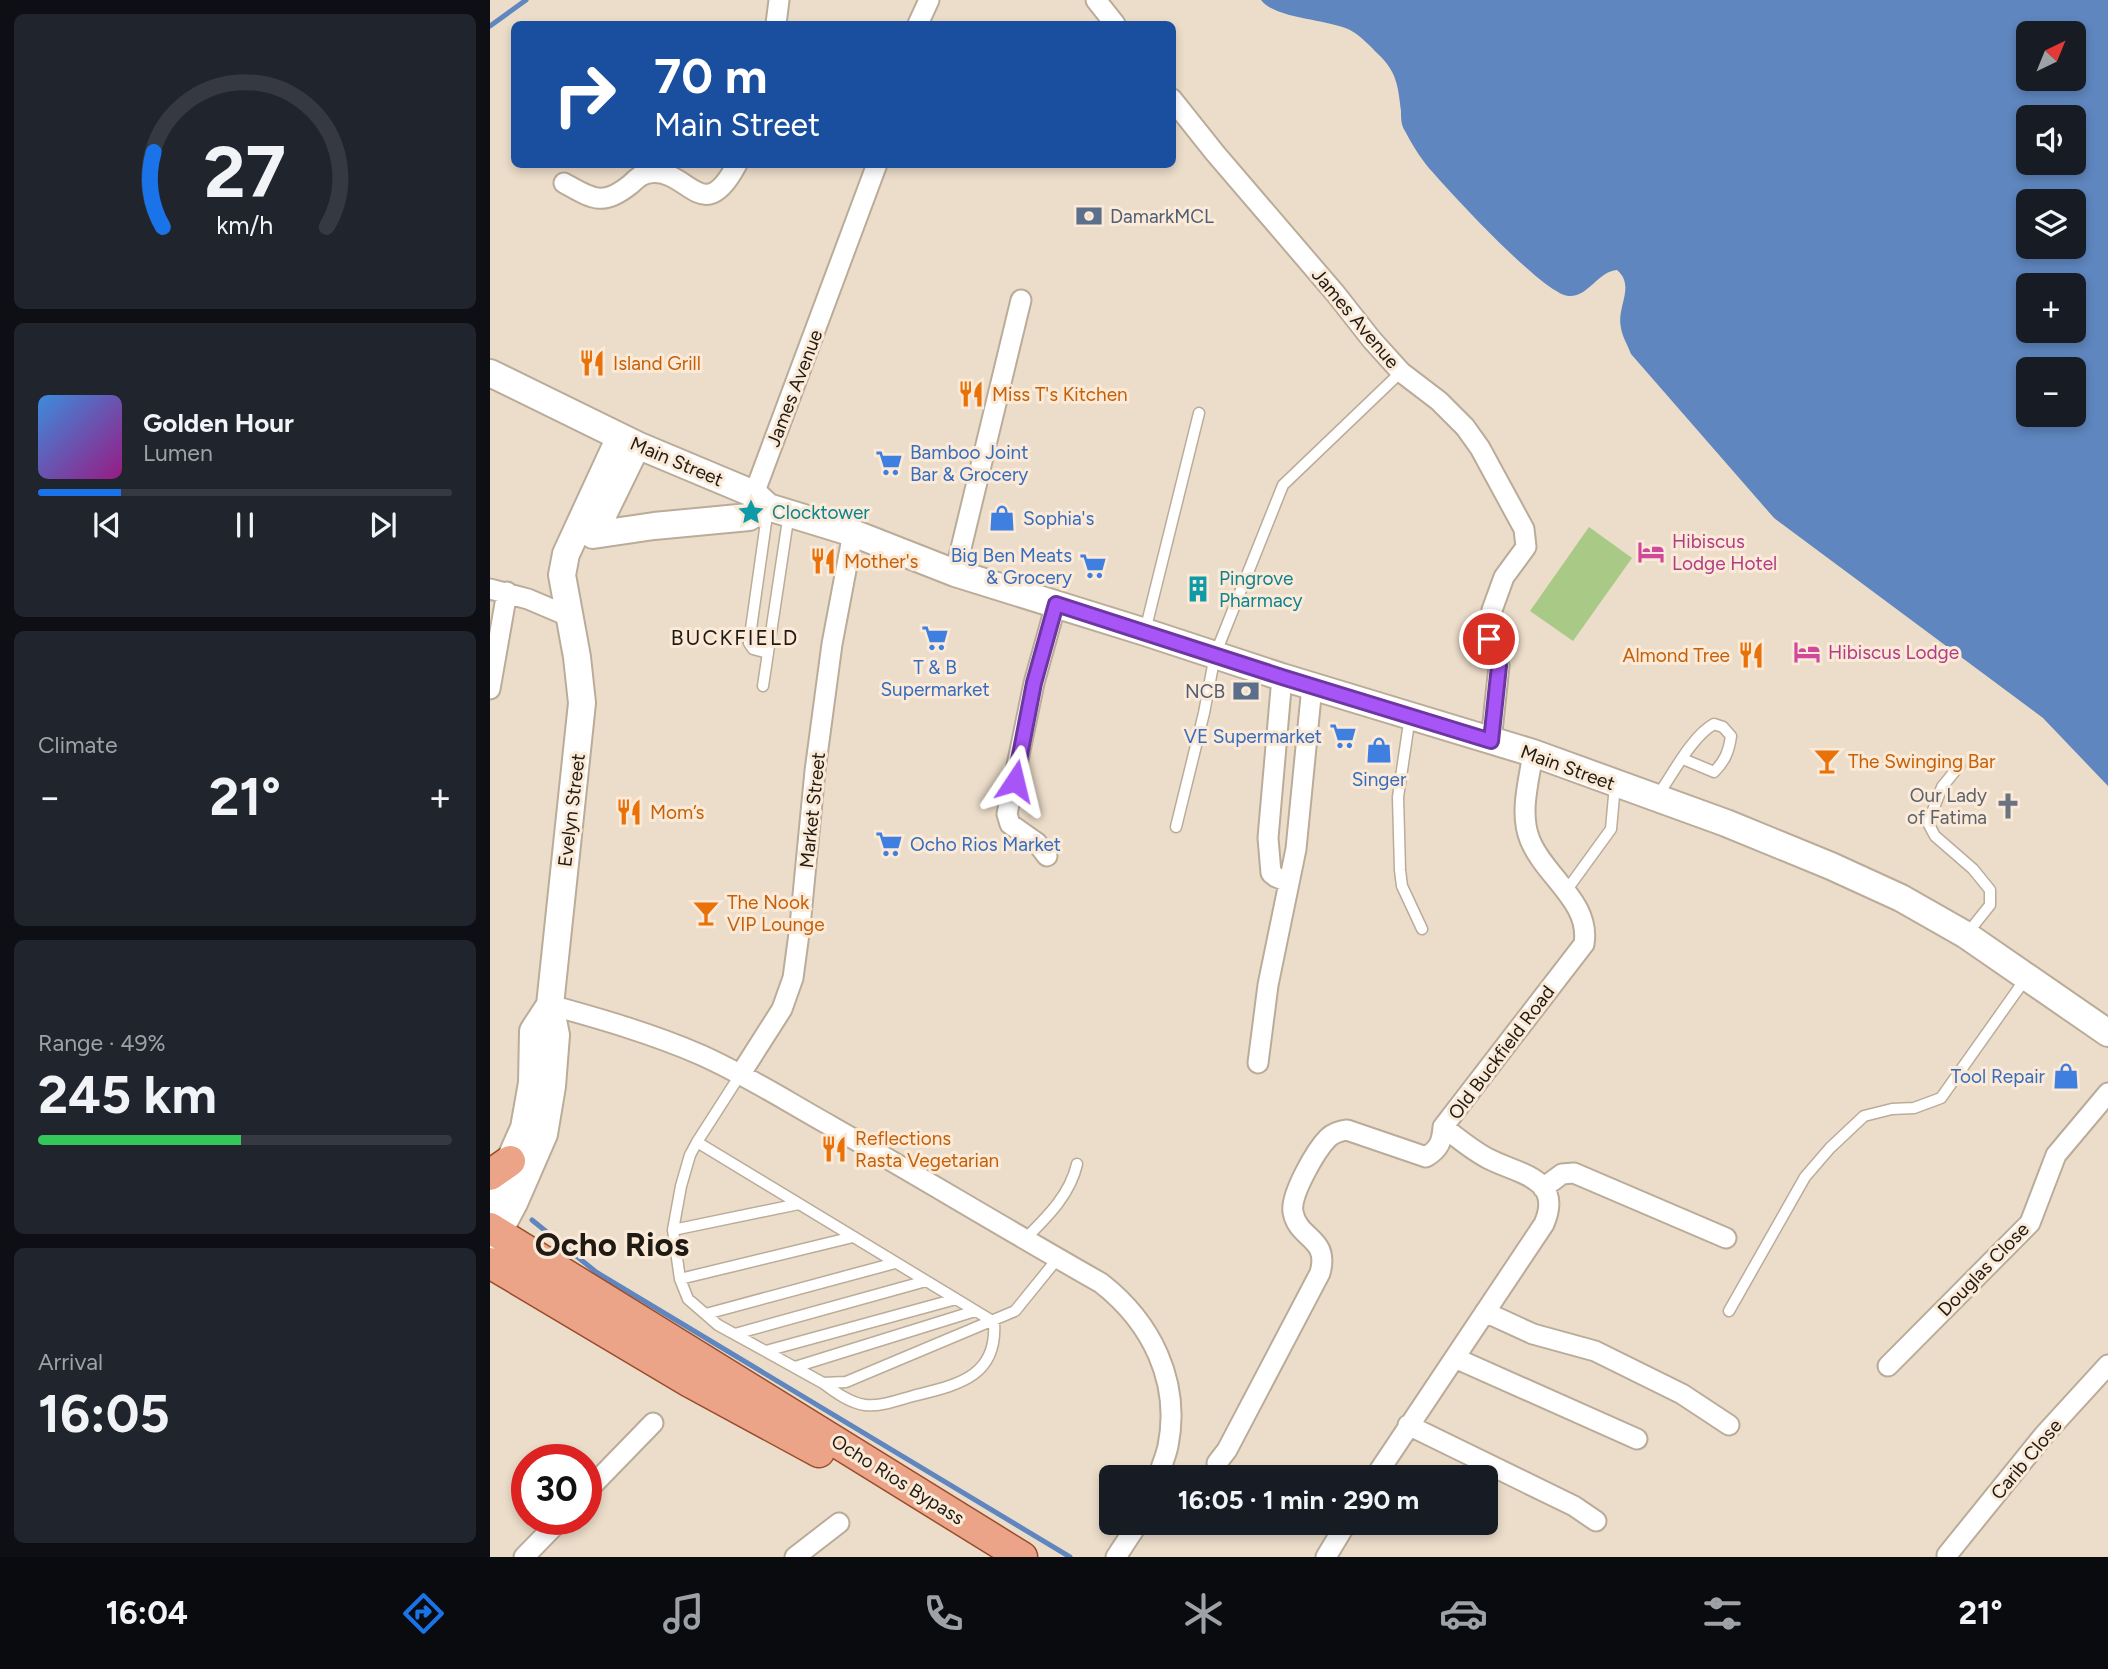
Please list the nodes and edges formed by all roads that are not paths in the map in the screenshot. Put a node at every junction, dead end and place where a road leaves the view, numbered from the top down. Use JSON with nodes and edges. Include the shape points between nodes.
{"nodes":[{"id":1,"x":779,"y":0,"type":"edge"},
{"id":2,"x":929,"y":0,"type":"edge"},
{"id":3,"x":1096,"y":0,"type":"edge"},
{"id":4,"x":776,"y":21,"type":"edge"},
{"id":5,"x":919,"y":21,"type":"edge"},
{"id":6,"x":1113,"y":21,"type":"edge"},
{"id":7,"x":1176,"y":104,"type":"edge"},
{"id":8,"x":735,"y":168,"type":"edge"},
{"id":9,"x":876,"y":168,"type":"edge"},
{"id":10,"x":564,"y":184,"type":"dead end"},
{"id":11,"x":1021,"y":300,"type":"dead end"},
{"id":12,"x":1401,"y":372,"type":"junction"},
{"id":13,"x":490,"y":373,"type":"edge"},
{"id":14,"x":1199,"y":413,"type":"dead end"},
{"id":15,"x":629,"y":441,"type":"junction"},
{"id":16,"x":769,"y":505,"type":"junction"},
{"id":17,"x":853,"y":533,"type":"junction"},
{"id":18,"x":593,"y":535,"type":"junction"},
{"id":19,"x":955,"y":573,"type":"junction"},
{"id":20,"x":498,"y":591,"type":"edge"},
{"id":21,"x":1056,"y":604,"type":"junction"},
{"id":22,"x":568,"y":616,"type":"junction"},
{"id":23,"x":1144,"y":632,"type":"junction"},
{"id":24,"x":768,"y":653,"type":"junction"},
{"id":25,"x":1215,"y":655,"type":"junction"},
{"id":26,"x":1282,"y":677,"type":"junction"},
{"id":27,"x":763,"y":686,"type":"dead end"},
{"id":28,"x":1312,"y":686,"type":"junction"},
{"id":29,"x":490,"y":689,"type":"edge"},
{"id":30,"x":1410,"y":715,"type":"junction"},
{"id":31,"x":1491,"y":741,"type":"junction"},
{"id":32,"x":1533,"y":753,"type":"junction"},
{"id":33,"x":1683,"y":759,"type":"junction"},
{"id":34,"x":1959,"y":766,"type":"dead end"},
{"id":35,"x":1615,"y":784,"type":"junction"},
{"id":36,"x":1656,"y":798,"type":"junction"},
{"id":37,"x":1176,"y":827,"type":"dead end"},
{"id":38,"x":1047,"y":856,"type":"dead end"},
{"id":39,"x":1288,"y":882,"type":"junction"},
{"id":40,"x":1565,"y":892,"type":"junction"},
{"id":41,"x":1422,"y":929,"type":"dead end"},
{"id":42,"x":1966,"y":935,"type":"junction"},
{"id":43,"x":2026,"y":978,"type":"junction"},
{"id":44,"x":550,"y":1005,"type":"junction"},
{"id":45,"x":2108,"y":1033,"type":"edge"},
{"id":46,"x":1258,"y":1063,"type":"dead end"},
{"id":47,"x":740,"y":1075,"type":"junction"},
{"id":48,"x":2108,"y":1093,"type":"edge"},
{"id":49,"x":1443,"y":1127,"type":"junction"},
{"id":50,"x":697,"y":1142,"type":"junction"},
{"id":51,"x":1077,"y":1164,"type":"dead end"},
{"id":52,"x":500,"y":1168,"type":"edge"},
{"id":53,"x":1544,"y":1188,"type":"junction"},
{"id":54,"x":490,"y":1203,"type":"edge"},
{"id":55,"x":799,"y":1204,"type":"junction"},
{"id":56,"x":673,"y":1230,"type":"junction"},
{"id":57,"x":493,"y":1236,"type":"edge"},
{"id":58,"x":853,"y":1237,"type":"junction"},
{"id":59,"x":1726,"y":1238,"type":"dead end"},
{"id":60,"x":1025,"y":1239,"type":"junction"},
{"id":61,"x":1058,"y":1258,"type":"junction"},
{"id":62,"x":490,"y":1263,"type":"edge"},
{"id":63,"x":895,"y":1263,"type":"junction"},
{"id":64,"x":680,"y":1279,"type":"junction"},
{"id":65,"x":926,"y":1281,"type":"junction"},
{"id":66,"x":956,"y":1299,"type":"junction"},
{"id":67,"x":975,"y":1311,"type":"junction"},
{"id":68,"x":1729,"y":1311,"type":"dead end"},
{"id":69,"x":1485,"y":1312,"type":"junction"},
{"id":70,"x":706,"y":1314,"type":"junction"},
{"id":71,"x":994,"y":1322,"type":"junction"},
{"id":72,"x":735,"y":1334,"type":"junction"},
{"id":73,"x":766,"y":1351,"type":"junction"},
{"id":74,"x":1455,"y":1358,"type":"junction"},
{"id":75,"x":2108,"y":1365,"type":"edge"},
{"id":76,"x":1888,"y":1366,"type":"dead end"},
{"id":77,"x":795,"y":1367,"type":"junction"},
{"id":78,"x":823,"y":1382,"type":"junction"},
{"id":79,"x":653,"y":1423,"type":"dead end"},
{"id":80,"x":1408,"y":1425,"type":"junction"},
{"id":81,"x":1729,"y":1425,"type":"dead end"},
{"id":82,"x":1637,"y":1439,"type":"dead end"},
{"id":83,"x":1217,"y":1463,"type":"dead end"},
{"id":84,"x":1162,"y":1465,"type":"edge"},
{"id":85,"x":1383,"y":1465,"type":"edge"},
{"id":86,"x":602,"y":1476,"type":"edge"},
{"id":87,"x":1596,"y":1521,"type":"dead end"},
{"id":88,"x":839,"y":1523,"type":"dead end"},
{"id":89,"x":977,"y":1528,"type":"junction"},
{"id":90,"x":545,"y":1535,"type":"edge"},
{"id":91,"x":1131,"y":1535,"type":"edge"},
{"id":92,"x":1339,"y":1535,"type":"edge"},
{"id":93,"x":1947,"y":1555,"type":"edge"},
{"id":94,"x":799,"y":1556,"type":"edge"},
{"id":95,"x":1119,"y":1556,"type":"edge"},
{"id":96,"x":524,"y":1557,"type":"edge"},
{"id":97,"x":1022,"y":1557,"type":"edge"},
{"id":98,"x":1326,"y":1557,"type":"edge"}],
"edges":[{"from":1,"to":4,"type":"street"},
{"from":2,"to":5,"type":"street"},
{"from":3,"to":6,"type":"street"},
{"from":7,"to":12,"type":"street","name":"James Avenue"},
{"from":8,"to":10,"type":"street","via":[[715,193],[696,193],[668,176],[651,172],[598,200]]},
{"from":9,"to":16,"type":"street","name":"James Avenue"},
{"from":11,"to":19,"type":"street"},
{"from":12,"to":25,"type":"lane","via":[[1283,485]]},
{"from":12,"to":31,"type":"street","name":"James Avenue","via":[[1465,426],[1524,529],[1526,547],[1504,577],[1492,610],[1489,639],[1499,666]]},
{"from":13,"to":15,"type":"street","name":"Main Street"},
{"from":14,"to":23,"type":"lane"},
{"from":15,"to":16,"type":"street","name":"Main Street"},
{"from":15,"to":18,"type":"street"},
{"from":15,"to":22,"type":"street","name":"Evelyn Street","via":[[566,554],[562,575]]},
{"from":16,"to":17,"type":"street","name":"Main Street"},
{"from":16,"to":18,"type":"street","via":[[749,517]]},
{"from":16,"to":24,"type":"lane"},
{"from":16,"to":24,"type":"lane","via":[[749,643]]},
{"from":17,"to":19,"type":"street","name":"Main Street"},
{"from":17,"to":47,"type":"street","name":"Market Street","via":[[832,644],[793,978],[782,1009]]},
{"from":18,"to":22,"type":"street"},
{"from":19,"to":21,"type":"street","name":"Main Street"},
{"from":20,"to":22,"type":"street"},
{"from":20,"to":29,"type":"street"},
{"from":21,"to":23,"type":"street","name":"Main Street"},
{"from":21,"to":38,"type":"street","via":[[1007,814],[1010,824]]},
{"from":22,"to":44,"type":"street","name":"Evelyn Street","via":[[582,703]]},
{"from":23,"to":25,"type":"street","name":"Main Street"},
{"from":24,"to":27,"type":"lane"},
{"from":25,"to":26,"type":"street","name":"Main Street"},
{"from":25,"to":37,"type":"lane"},
{"from":26,"to":28,"type":"street","name":"Main Street"},
{"from":26,"to":39,"type":"street","via":[[1268,838],[1271,873]]},
{"from":28,"to":30,"type":"street","name":"Main Street"},
{"from":28,"to":39,"type":"street","via":[[1296,849]]},
{"from":30,"to":31,"type":"street","name":"Main Street"},
{"from":30,"to":41,"type":"lane","via":[[1398,797],[1400,870],[1402,886]]},
{"from":31,"to":32,"type":"street","name":"Main Street"},
{"from":32,"to":35,"type":"street","name":"Main Street"},
{"from":32,"to":40,"type":"street","name":"Old Buckfield Road","via":[[1525,815],[1529,839]]},
{"from":33,"to":33,"type":"lane","via":[[1714,723],[1731,736],[1729,751],[1714,772]]},
{"from":33,"to":36,"type":"lane"},
{"from":34,"to":42,"type":"lane","via":[[1941,787],[1928,823],[1935,836],[1990,890],[1990,905]]},
{"from":35,"to":36,"type":"street","name":"Main Street"},
{"from":35,"to":40,"type":"lane","via":[[1611,829]]},
{"from":36,"to":42,"type":"street","name":"Main Street","via":[[1831,866]]},
{"from":39,"to":46,"type":"street"},
{"from":40,"to":49,"type":"street","name":"Old Buckfield Road","via":[[1582,914],[1584,944]]},
{"from":42,"to":43,"type":"street","name":"Main Street"},
{"from":43,"to":45,"type":"street","name":"Main Street"},
{"from":43,"to":68,"type":"lane","via":[[1941,1098],[1914,1108],[1864,1116],[1830,1148],[1805,1177]]},
{"from":44,"to":47,"type":"street","via":[[654,1037]]},
{"from":44,"to":52,"type":"street","name":"Evelyn Street","via":[[534,1031],[524,1128]]},
{"from":44,"to":57,"type":"street","name":"Evelyn Street","via":[[556,1035],[544,1134]]},
{"from":47,"to":50,"type":"lane"},
{"from":47,"to":60,"type":"street"},
{"from":48,"to":76,"type":"street","name":"Douglas Close","via":[[2056,1155],[2030,1223]]},
{"from":49,"to":53,"type":"street","name":"Old Buckfield Road","via":[[1489,1159],[1524,1173]]},
{"from":49,"to":83,"type":"street","via":[[1437,1150],[1426,1157],[1347,1130],[1335,1132],[1321,1147],[1293,1201],[1298,1224],[1322,1252],[1320,1273]]},
{"from":50,"to":55,"type":"lane"},
{"from":50,"to":56,"type":"lane","via":[[681,1186]]},
{"from":51,"to":60,"type":"lane","via":[[1055,1209]]},
{"from":52,"to":54,"type":"street","name":"Evelyn Street"},
{"from":53,"to":59,"type":"street","via":[[1562,1174],[1574,1173]]},
{"from":53,"to":69,"type":"street","via":[[1550,1203],[1544,1224]]},
{"from":55,"to":56,"type":"lane"},
{"from":55,"to":58,"type":"lane"},
{"from":56,"to":64,"type":"lane"},
{"from":57,"to":89,"type":"main road","name":"Ocho Rios Bypass"},
{"from":58,"to":63,"type":"lane"},
{"from":58,"to":64,"type":"lane"},
{"from":60,"to":61,"type":"street"},
{"from":61,"to":71,"type":"lane","via":[[1015,1311]]},
{"from":61,"to":84,"type":"street","via":[[1122,1300],[1154,1343],[1171,1422]]},
{"from":62,"to":89,"type":"main road","name":"Ocho Rios Bypass","via":[[690,1382],[868,1479]]},
{"from":63,"to":65,"type":"lane"},
{"from":63,"to":70,"type":"lane"},
{"from":64,"to":70,"type":"lane","via":[[688,1299]]},
{"from":65,"to":66,"type":"lane"},
{"from":65,"to":72,"type":"lane"},
{"from":66,"to":67,"type":"lane"},
{"from":66,"to":73,"type":"lane"},
{"from":67,"to":71,"type":"lane"},
{"from":67,"to":77,"type":"lane"},
{"from":69,"to":74,"type":"street"},
{"from":69,"to":81,"type":"street","via":[[1534,1334],[1595,1351],[1682,1394]]},
{"from":70,"to":72,"type":"lane"},
{"from":71,"to":78,"type":"lane","via":[[846,1382]]},
{"from":71,"to":78,"type":"lane","via":[[995,1337],[983,1365],[959,1384],[865,1405],[841,1396]]},
{"from":72,"to":73,"type":"lane"},
{"from":73,"to":77,"type":"lane"},
{"from":74,"to":80,"type":"street"},
{"from":74,"to":82,"type":"street"},
{"from":75,"to":93,"type":"street","name":"Carib Close","via":[[2044,1435]]},
{"from":77,"to":78,"type":"lane"},
{"from":79,"to":86,"type":"street"},
{"from":80,"to":85,"type":"street"},
{"from":80,"to":87,"type":"street"},
{"from":88,"to":94,"type":"street"},
{"from":89,"to":97,"type":"main road"},
{"from":90,"to":96,"type":"street"},
{"from":91,"to":95,"type":"street"},
{"from":92,"to":98,"type":"street"}]}
